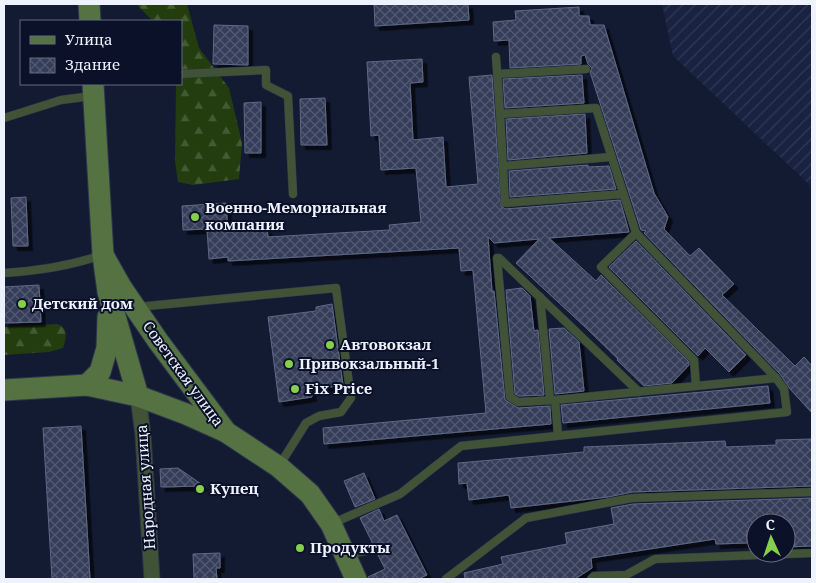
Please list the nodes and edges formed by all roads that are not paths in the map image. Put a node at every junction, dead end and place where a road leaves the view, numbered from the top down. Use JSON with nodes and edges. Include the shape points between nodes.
{"nodes":[{"id":1,"x":89,"y":4,"type":"edge"},
{"id":2,"x":90,"y":20,"type":"edge"},
{"id":3,"x":496,"y":57,"type":"dead end"},
{"id":4,"x":586,"y":69,"type":"dead end"},
{"id":5,"x":182,"y":74,"type":"edge"},
{"id":6,"x":498,"y":74,"type":"junction"},
{"id":7,"x":94,"y":90,"type":"edge"},
{"id":8,"x":500,"y":114,"type":"junction"},
{"id":9,"x":4,"y":118,"type":"edge"},
{"id":10,"x":611,"y":157,"type":"junction"},
{"id":11,"x":503,"y":166,"type":"junction"},
{"id":12,"x":293,"y":194,"type":"dead end"},
{"id":13,"x":623,"y":194,"type":"junction"},
{"id":14,"x":636,"y":233,"type":"junction"},
{"id":15,"x":104,"y":255,"type":"junction"},
{"id":16,"x":4,"y":273,"type":"edge"},
{"id":17,"x":108,"y":292,"type":"junction"},
{"id":18,"x":540,"y":297,"type":"junction"},
{"id":19,"x":135,"y":308,"type":"junction"},
{"id":20,"x":776,"y":378,"type":"junction"},
{"id":21,"x":87,"y":385,"type":"junction"},
{"id":22,"x":696,"y":386,"type":"junction"},
{"id":23,"x":4,"y":390,"type":"edge"},
{"id":24,"x":639,"y":392,"type":"junction"},
{"id":25,"x":138,"y":396,"type":"junction"},
{"id":26,"x":552,"y":400,"type":"junction"},
{"id":27,"x":226,"y":432,"type":"junction"},
{"id":28,"x":558,"y":435,"type":"junction"},
{"id":29,"x":279,"y":467,"type":"junction"},
{"id":30,"x":812,"y":492,"type":"edge"},
{"id":31,"x":331,"y":524,"type":"junction"},
{"id":32,"x":383,"y":548,"type":"dead end"},
{"id":33,"x":812,"y":552,"type":"edge"},
{"id":34,"x":345,"y":554,"type":"junction"},
{"id":35,"x":152,"y":579,"type":"edge"},
{"id":36,"x":356,"y":579,"type":"edge"},
{"id":37,"x":446,"y":579,"type":"edge"},
{"id":38,"x":590,"y":579,"type":"edge"}],
"edges":[{"from":1,"to":2,"type":"street"},
{"from":3,"to":6,"type":"lane"},
{"from":4,"to":6,"type":"lane"},
{"from":5,"to":12,"type":"lane","via":[[266,70],[266,85],[288,96]]},
{"from":6,"to":8,"type":"lane"},
{"from":7,"to":9,"type":"lane"},
{"from":7,"to":15,"type":"street","name":"Советская улица"},
{"from":8,"to":10,"type":"lane","via":[[596,108]]},
{"from":8,"to":11,"type":"lane"},
{"from":10,"to":11,"type":"lane"},
{"from":10,"to":13,"type":"lane"},
{"from":11,"to":13,"type":"lane","via":[[505,203]]},
{"from":13,"to":14,"type":"lane"},
{"from":14,"to":20,"type":"lane"},
{"from":14,"to":22,"type":"lane","via":[[601,267],[694,360]]},
{"from":15,"to":16,"type":"lane","via":[[34,272]]},
{"from":15,"to":17,"type":"street"},
{"from":15,"to":19,"type":"street","name":"Советская улица"},
{"from":17,"to":21,"type":"street","via":[[107,348],[100,372]]},
{"from":17,"to":25,"type":"street"},
{"from":18,"to":24,"type":"lane"},
{"from":18,"to":26,"type":"lane"},
{"from":18,"to":26,"type":"lane","via":[[497,258],[510,397],[518,402]]},
{"from":19,"to":27,"type":"street","name":"Советская улица"},
{"from":19,"to":29,"type":"lane","via":[[336,288],[352,398],[341,412],[320,416],[306,424]]},
{"from":20,"to":22,"type":"lane"},
{"from":20,"to":28,"type":"lane","via":[[784,389],[787,412]]},
{"from":21,"to":23,"type":"street"},
{"from":21,"to":25,"type":"street"},
{"from":22,"to":24,"type":"lane"},
{"from":24,"to":26,"type":"lane"},
{"from":25,"to":27,"type":"street"},
{"from":25,"to":35,"type":"street","name":"Народная улица"},
{"from":26,"to":28,"type":"lane"},
{"from":27,"to":29,"type":"street","name":"Советская улица"},
{"from":28,"to":31,"type":"lane","via":[[460,446],[400,494]]},
{"from":29,"to":31,"type":"street","name":"Советская улица","via":[[310,494]]},
{"from":30,"to":37,"type":"lane","via":[[632,498],[526,518]]},
{"from":31,"to":34,"type":"street","name":"Советская улица"},
{"from":32,"to":34,"type":"lane"},
{"from":33,"to":38,"type":"lane","via":[[654,559],[626,575],[594,576]]},
{"from":34,"to":36,"type":"street","name":"Советская улица"}]}
